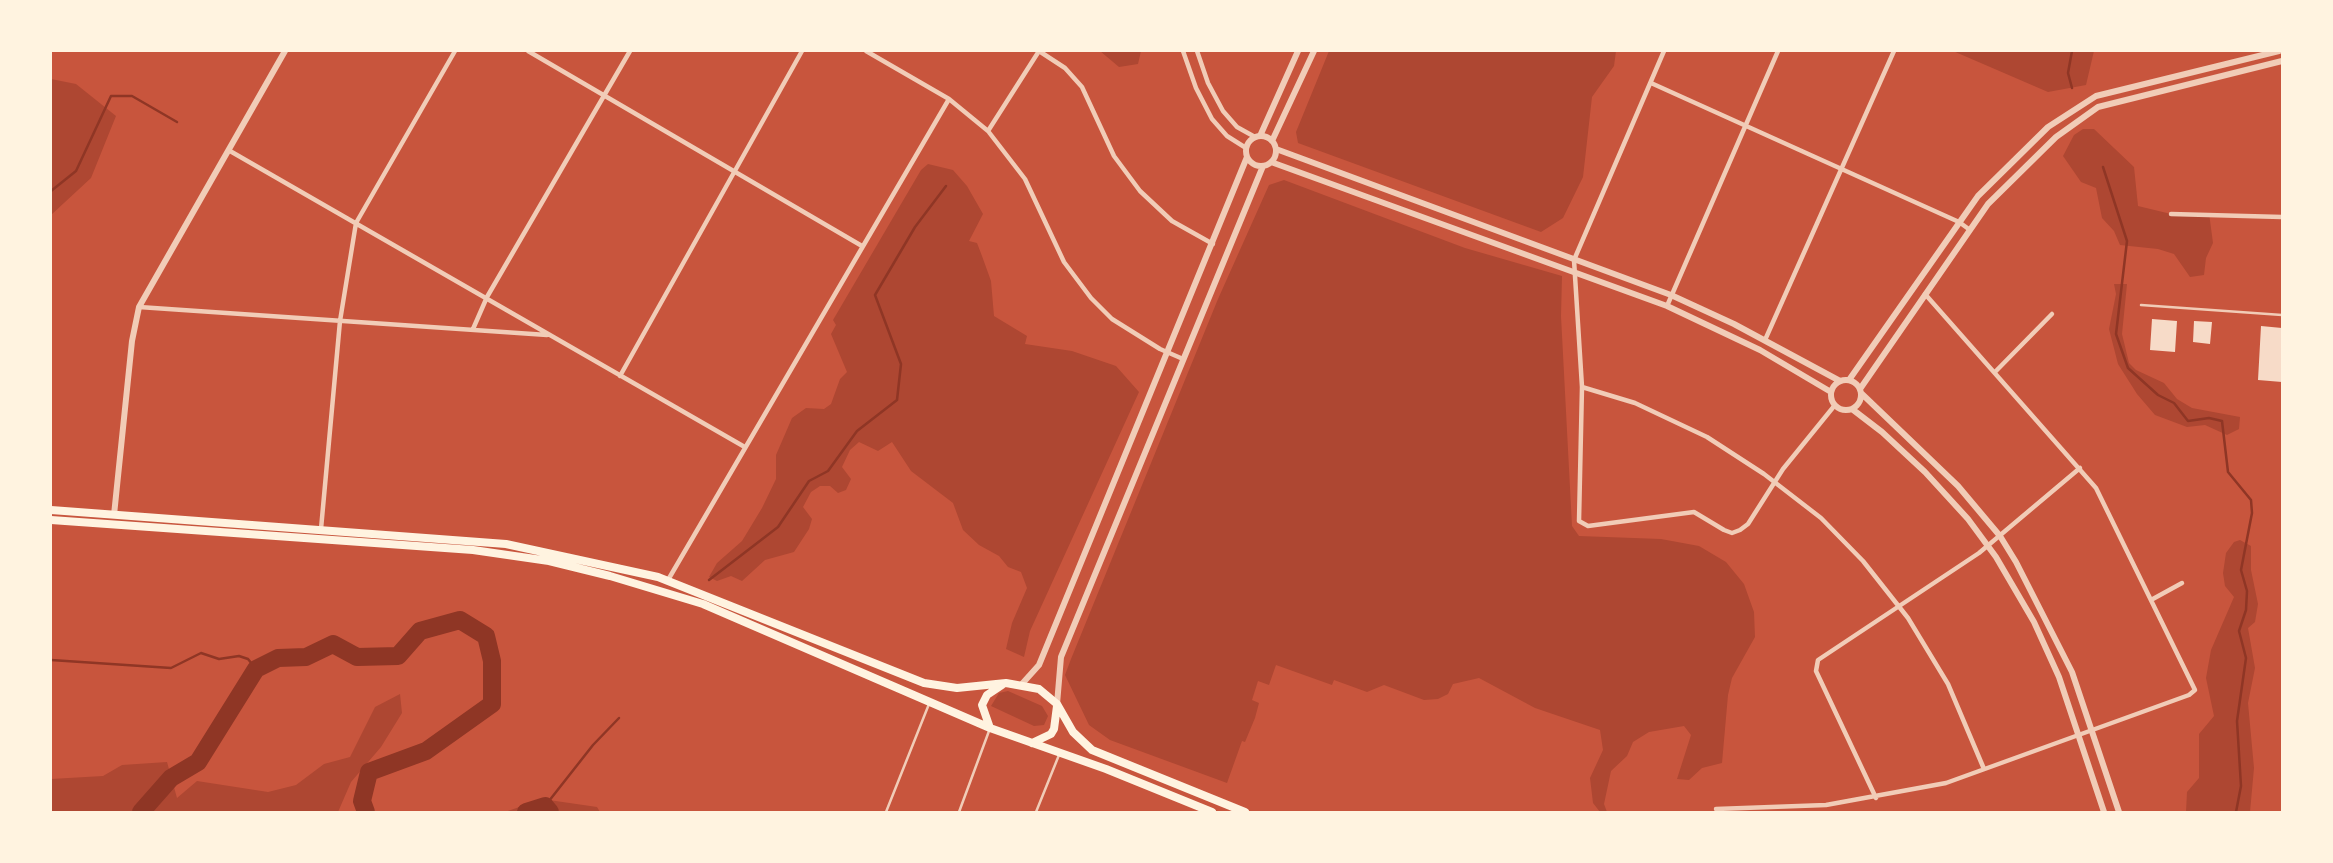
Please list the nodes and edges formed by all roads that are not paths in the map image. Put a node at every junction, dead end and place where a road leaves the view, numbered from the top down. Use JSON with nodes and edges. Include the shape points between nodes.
{"nodes":[{"id":1,"x":285,"y":51,"type":"edge"},
{"id":2,"x":455,"y":51,"type":"edge"},
{"id":3,"x":528,"y":51,"type":"edge"},
{"id":4,"x":631,"y":51,"type":"edge"},
{"id":5,"x":803,"y":51,"type":"edge"},
{"id":6,"x":866,"y":51,"type":"edge"},
{"id":7,"x":1039,"y":51,"type":"edge"},
{"id":8,"x":1183,"y":51,"type":"edge"},
{"id":9,"x":1197,"y":51,"type":"edge"},
{"id":10,"x":1298,"y":51,"type":"edge"},
{"id":11,"x":1314,"y":51,"type":"edge"},
{"id":12,"x":1664,"y":51,"type":"edge"},
{"id":13,"x":1778,"y":51,"type":"edge"},
{"id":14,"x":1894,"y":51,"type":"edge"},
{"id":15,"x":2279,"y":51,"type":"edge"},
{"id":16,"x":2282,"y":61,"type":"edge"},
{"id":17,"x":1651,"y":83,"type":"junction"},
{"id":18,"x":2096,"y":96,"type":"junction"},
{"id":19,"x":605,"y":97,"type":"junction"},
{"id":20,"x":949,"y":99,"type":"junction"},
{"id":21,"x":2098,"y":107,"type":"junction"},
{"id":22,"x":1745,"y":125,"type":"junction"},
{"id":23,"x":988,"y":131,"type":"junction"},
{"id":24,"x":1257,"y":137,"type":"junction"},
{"id":25,"x":1272,"y":141,"type":"junction"},
{"id":26,"x":1247,"y":148,"type":"junction"},
{"id":27,"x":1276,"y":149,"type":"junction"},
{"id":28,"x":230,"y":151,"type":"junction"},
{"id":29,"x":1247,"y":157,"type":"junction"},
{"id":30,"x":1271,"y":162,"type":"junction"},
{"id":31,"x":1263,"y":166,"type":"junction"},
{"id":32,"x":1841,"y":169,"type":"junction"},
{"id":33,"x":733,"y":171,"type":"junction"},
{"id":34,"x":2171,"y":214,"type":"dead end"},
{"id":35,"x":2282,"y":217,"type":"edge"},
{"id":36,"x":1959,"y":222,"type":"junction"},
{"id":37,"x":356,"y":223,"type":"junction"},
{"id":38,"x":1970,"y":230,"type":"junction"},
{"id":39,"x":1214,"y":245,"type":"junction"},
{"id":40,"x":862,"y":246,"type":"junction"},
{"id":41,"x":1574,"y":260,"type":"junction"},
{"id":42,"x":1574,"y":272,"type":"junction"},
{"id":43,"x":1926,"y":294,"type":"junction"},
{"id":44,"x":1671,"y":295,"type":"junction"},
{"id":45,"x":487,"y":297,"type":"junction"},
{"id":46,"x":2141,"y":304,"type":"dead end"},
{"id":47,"x":1667,"y":306,"type":"junction"},
{"id":48,"x":139,"y":307,"type":"junction"},
{"id":49,"x":2052,"y":314,"type":"dead end"},
{"id":50,"x":2282,"y":315,"type":"edge"},
{"id":51,"x":340,"y":321,"type":"junction"},
{"id":52,"x":473,"y":329,"type":"junction"},
{"id":53,"x":551,"y":335,"type":"junction"},
{"id":54,"x":1765,"y":340,"type":"junction"},
{"id":55,"x":1169,"y":353,"type":"junction"},
{"id":56,"x":1183,"y":359,"type":"junction"},
{"id":57,"x":1996,"y":372,"type":"junction"},
{"id":58,"x":620,"y":376,"type":"junction"},
{"id":59,"x":1849,"y":380,"type":"junction"},
{"id":60,"x":1840,"y":381,"type":"junction"},
{"id":61,"x":1582,"y":387,"type":"junction"},
{"id":62,"x":1860,"y":391,"type":"junction"},
{"id":63,"x":1831,"y":392,"type":"junction"},
{"id":64,"x":1835,"y":405,"type":"junction"},
{"id":65,"x":1852,"y":409,"type":"junction"},
{"id":66,"x":743,"y":446,"type":"junction"},
{"id":67,"x":2081,"y":468,"type":"junction"},
{"id":68,"x":1774,"y":481,"type":"junction"},
{"id":69,"x":51,"y":510,"type":"edge"},
{"id":70,"x":114,"y":514,"type":"junction"},
{"id":71,"x":51,"y":520,"type":"edge"},
{"id":72,"x":321,"y":529,"type":"junction"},
{"id":73,"x":2000,"y":536,"type":"junction"},
{"id":74,"x":1989,"y":545,"type":"junction"},
{"id":75,"x":667,"y":580,"type":"junction"},
{"id":76,"x":2182,"y":583,"type":"dead end"},
{"id":77,"x":2151,"y":600,"type":"junction"},
{"id":78,"x":1899,"y":606,"type":"junction"},
{"id":79,"x":1006,"y":683,"type":"junction"},
{"id":80,"x":1021,"y":685,"type":"junction"},
{"id":81,"x":930,"y":701,"type":"junction"},
{"id":82,"x":1057,"y":704,"type":"junction"},
{"id":83,"x":990,"y":728,"type":"junction"},
{"id":84,"x":2094,"y":729,"type":"junction"},
{"id":85,"x":2080,"y":734,"type":"junction"},
{"id":86,"x":1032,"y":743,"type":"junction"},
{"id":87,"x":1061,"y":752,"type":"junction"},
{"id":88,"x":1984,"y":769,"type":"junction"},
{"id":89,"x":1877,"y":798,"type":"junction"},
{"id":90,"x":1716,"y":809,"type":"dead end"},
{"id":91,"x":886,"y":812,"type":"edge"},
{"id":92,"x":959,"y":812,"type":"edge"},
{"id":93,"x":1036,"y":812,"type":"edge"},
{"id":94,"x":1212,"y":812,"type":"edge"},
{"id":95,"x":1245,"y":812,"type":"edge"},
{"id":96,"x":2104,"y":812,"type":"edge"},
{"id":97,"x":2119,"y":812,"type":"edge"}],
"edges":[{"from":1,"to":28,"type":"street"},
{"from":2,"to":37,"type":"street"},
{"from":3,"to":19,"type":"street"},
{"from":4,"to":19,"type":"street"},
{"from":5,"to":33,"type":"street"},
{"from":6,"to":20,"type":"street"},
{"from":7,"to":23,"type":"street"},
{"from":7,"to":39,"type":"street","via":[[1065,68],[1082,87],[1114,156],[1140,191],[1172,221]]},
{"from":8,"to":26,"type":"street","via":[[1212,119],[1227,136]]},
{"from":9,"to":24,"type":"street","via":[[1223,111],[1237,127]]},
{"from":10,"to":24,"type":"street"},
{"from":11,"to":25,"type":"street"},
{"from":12,"to":17,"type":"street"},
{"from":13,"to":22,"type":"street"},
{"from":14,"to":32,"type":"street"},
{"from":15,"to":18,"type":"street"},
{"from":16,"to":21,"type":"street"},
{"from":17,"to":22,"type":"street"},
{"from":17,"to":41,"type":"street"},
{"from":18,"to":21,"type":"street"},
{"from":18,"to":36,"type":"street","via":[[2028,144],[1978,195]]},
{"from":19,"to":33,"type":"street"},
{"from":19,"to":45,"type":"street"},
{"from":20,"to":23,"type":"street"},
{"from":20,"to":40,"type":"street"},
{"from":21,"to":38,"type":"street","via":[[2020,170]]},
{"from":22,"to":32,"type":"street"},
{"from":22,"to":44,"type":"street"},
{"from":23,"to":55,"type":"street","via":[[1025,179],[1057,249],[1081,287],[1112,319]]},
{"from":24,"to":25,"type":"street"},
{"from":24,"to":26,"type":"street"},
{"from":25,"to":27,"type":"street"},
{"from":26,"to":29,"type":"street"},
{"from":27,"to":30,"type":"street"},
{"from":27,"to":41,"type":"street"},
{"from":28,"to":37,"type":"street"},
{"from":28,"to":48,"type":"street","via":[[196,202]]},
{"from":29,"to":31,"type":"street"},
{"from":29,"to":39,"type":"street"},
{"from":30,"to":31,"type":"street"},
{"from":30,"to":42,"type":"street"},
{"from":31,"to":56,"type":"street"},
{"from":32,"to":36,"type":"street"},
{"from":32,"to":54,"type":"street"},
{"from":33,"to":40,"type":"street"},
{"from":33,"to":58,"type":"street"},
{"from":34,"to":35,"type":"street"},
{"from":36,"to":38,"type":"street"},
{"from":36,"to":59,"type":"street"},
{"from":37,"to":45,"type":"street"},
{"from":37,"to":51,"type":"street"},
{"from":38,"to":43,"type":"street"},
{"from":39,"to":55,"type":"street"},
{"from":40,"to":66,"type":"street"},
{"from":41,"to":42,"type":"street"},
{"from":41,"to":44,"type":"street"},
{"from":42,"to":47,"type":"street"},
{"from":42,"to":61,"type":"street"},
{"from":43,"to":57,"type":"street"},
{"from":43,"to":62,"type":"street"},
{"from":44,"to":47,"type":"street"},
{"from":44,"to":54,"type":"street"},
{"from":45,"to":52,"type":"street"},
{"from":45,"to":53,"type":"street"},
{"from":46,"to":50,"type":"lane"},
{"from":47,"to":63,"type":"street","via":[[1760,350]]},
{"from":48,"to":51,"type":"street"},
{"from":48,"to":70,"type":"street"},
{"from":49,"to":57,"type":"street"},
{"from":51,"to":52,"type":"street"},
{"from":51,"to":72,"type":"street"},
{"from":52,"to":53,"type":"street"},
{"from":53,"to":58,"type":"street"},
{"from":54,"to":60,"type":"street"},
{"from":55,"to":56,"type":"street"},
{"from":55,"to":80,"type":"street","via":[[1040,665]]},
{"from":56,"to":82,"type":"street","via":[[1062,657]]},
{"from":57,"to":67,"type":"street"},
{"from":58,"to":66,"type":"street"},
{"from":59,"to":60,"type":"street"},
{"from":59,"to":62,"type":"street"},
{"from":60,"to":63,"type":"street"},
{"from":61,"to":68,"type":"street","via":[[1635,403],[1684,425]]},
{"from":61,"to":68,"type":"street","via":[[1577,518],[1582,524],[1694,512],[1732,533],[1748,524]]},
{"from":62,"to":65,"type":"street","via":[[1859,402]]},
{"from":62,"to":73,"type":"street","via":[[1935,462]]},
{"from":63,"to":64,"type":"street"},
{"from":64,"to":65,"type":"street"},
{"from":64,"to":68,"type":"street"},
{"from":65,"to":74,"type":"street","via":[[1925,472]]},
{"from":66,"to":75,"type":"street"},
{"from":67,"to":73,"type":"street"},
{"from":67,"to":77,"type":"street","via":[[2102,499]]},
{"from":68,"to":78,"type":"street","via":[[1843,539]]},
{"from":69,"to":70,"type":"highway"},
{"from":70,"to":72,"type":"highway"},
{"from":71,"to":81,"type":"highway","via":[[473,550],[550,561],[692,600]]},
{"from":72,"to":75,"type":"highway","via":[[506,544]]},
{"from":73,"to":74,"type":"street"},
{"from":73,"to":84,"type":"street","via":[[2051,625]]},
{"from":74,"to":78,"type":"street"},
{"from":74,"to":85,"type":"street","via":[[2042,640]]},
{"from":75,"to":79,"type":"highway","via":[[923,683],[957,688]]},
{"from":76,"to":77,"type":"street"},
{"from":77,"to":84,"type":"street","via":[[2195,690]]},
{"from":78,"to":88,"type":"street","via":[[1948,684]]},
{"from":78,"to":89,"type":"street","via":[[1815,666]]},
{"from":79,"to":80,"type":"highway"},
{"from":79,"to":83,"type":"highway","via":[[993,690],[982,705]]},
{"from":80,"to":82,"type":"highway","via":[[1038,689]]},
{"from":81,"to":83,"type":"highway"},
{"from":81,"to":91,"type":"lane"},
{"from":82,"to":86,"type":"highway","via":[[1051,734]]},
{"from":82,"to":95,"type":"highway","via":[[1073,732],[1092,750]]},
{"from":83,"to":86,"type":"highway"},
{"from":83,"to":92,"type":"lane"},
{"from":84,"to":85,"type":"street"},
{"from":84,"to":97,"type":"street"},
{"from":85,"to":88,"type":"street"},
{"from":85,"to":96,"type":"street"},
{"from":86,"to":87,"type":"highway"},
{"from":87,"to":93,"type":"lane"},
{"from":87,"to":94,"type":"highway"},
{"from":88,"to":89,"type":"street","via":[[1946,783]]},
{"from":89,"to":90,"type":"street","via":[[1798,807]]}]}
